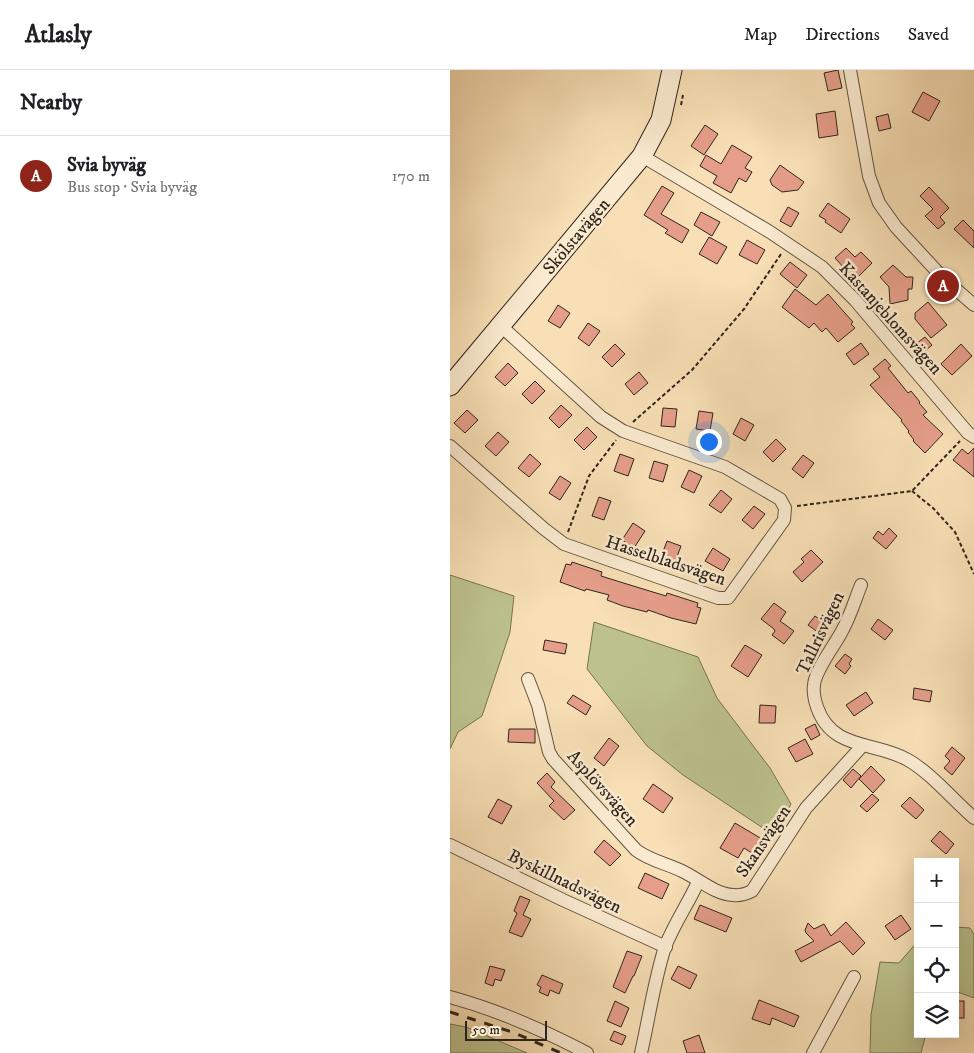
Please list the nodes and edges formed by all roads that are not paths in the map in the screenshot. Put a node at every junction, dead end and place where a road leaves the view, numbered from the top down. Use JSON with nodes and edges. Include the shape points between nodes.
{"nodes":[{"id":1,"x":672,"y":70,"type":"edge"},
{"id":2,"x":850,"y":70,"type":"edge"},
{"id":3,"x":642,"y":156,"type":"junction"},
{"id":4,"x":974,"y":305,"type":"edge"},
{"id":5,"x":501,"y":326,"type":"junction"},
{"id":6,"x":450,"y":386,"type":"edge"},
{"id":7,"x":971,"y":435,"type":"edge"},
{"id":8,"x":450,"y":446,"type":"edge"},
{"id":9,"x":861,"y":585,"type":"dead end"},
{"id":10,"x":528,"y":679,"type":"dead end"},
{"id":11,"x":863,"y":745,"type":"junction"},
{"id":12,"x":974,"y":818,"type":"edge"},
{"id":13,"x":450,"y":845,"type":"edge"},
{"id":14,"x":698,"y":882,"type":"junction"},
{"id":15,"x":666,"y":947,"type":"junction"},
{"id":16,"x":854,"y":977,"type":"dead end"},
{"id":17,"x":450,"y":997,"type":"edge"},
{"id":18,"x":587,"y":1053,"type":"edge"},
{"id":19,"x":641,"y":1053,"type":"edge"},
{"id":20,"x":813,"y":1053,"type":"edge"}],
"edges":[{"from":1,"to":3,"type":"street","name":"Skölstavägen","via":[[661,120]]},
{"from":2,"to":4,"type":"street","via":[[869,176],[879,203],[896,227],[944,279]]},
{"from":3,"to":5,"type":"street","name":"Skölstavägen"},
{"from":3,"to":7,"type":"street","name":"Kastanjeblomsvägen","via":[[822,267],[855,300]]},
{"from":5,"to":6,"type":"street","name":"Skölstavägen"},
{"from":5,"to":8,"type":"street","name":"Hasselbladsvägen","via":[[601,416],[623,431],[725,467],[780,499],[784,520],[728,598],[718,598],[564,544]]},
{"from":9,"to":11,"type":"street","name":"Tallrisvägen","via":[[844,629],[813,686],[820,716],[828,728],[846,740]]},
{"from":10,"to":14,"type":"street","name":"Asplövsvägen","via":[[553,759],[636,850]]},
{"from":11,"to":12,"type":"street","name":"Tallrisvägen","via":[[909,760]]},
{"from":11,"to":14,"type":"street","name":"Skansvägen","via":[[806,808],[752,891],[726,894]]},
{"from":13,"to":15,"type":"street","name":"Byskillnadsvägen"},
{"from":14,"to":15,"type":"street"},
{"from":15,"to":19,"type":"street"},
{"from":16,"to":20,"type":"street"},
{"from":17,"to":18,"type":"street","via":[[534,1027]]}]}
